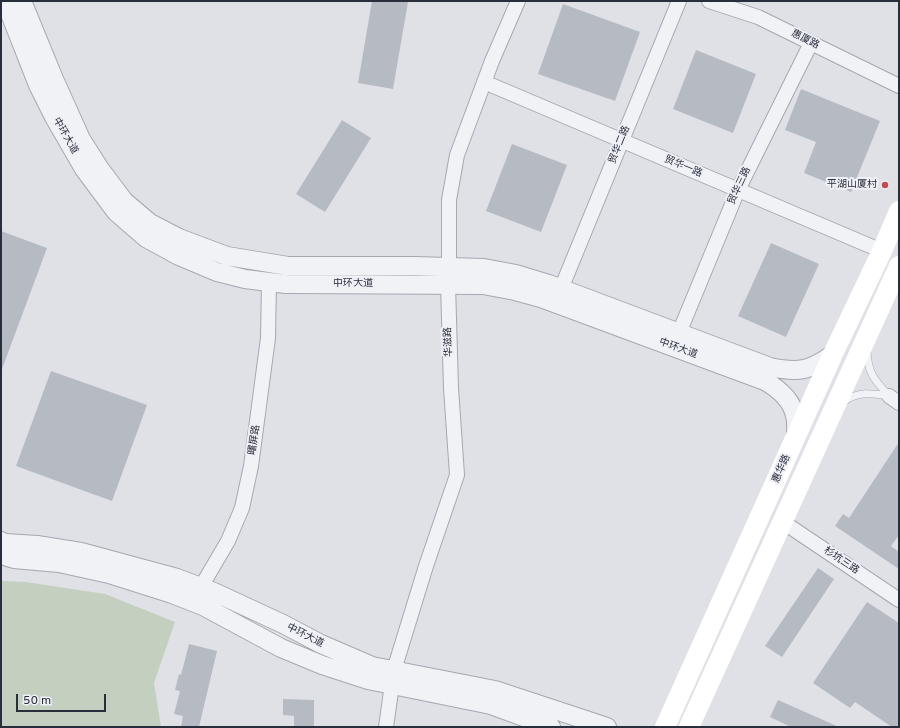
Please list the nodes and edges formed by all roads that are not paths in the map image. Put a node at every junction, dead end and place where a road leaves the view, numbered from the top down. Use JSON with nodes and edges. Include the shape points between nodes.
{"nodes":[{"id":1,"x":5,"y":1,"type":"edge"},
{"id":2,"x":22,"y":1,"type":"edge"},
{"id":3,"x":518,"y":1,"type":"edge"},
{"id":4,"x":679,"y":1,"type":"edge"},
{"id":5,"x":709,"y":1,"type":"edge"},
{"id":6,"x":811,"y":43,"type":"junction"},
{"id":7,"x":46,"y":82,"type":"junction"},
{"id":8,"x":484,"y":82,"type":"junction"},
{"id":9,"x":899,"y":86,"type":"edge"},
{"id":10,"x":621,"y":140,"type":"junction"},
{"id":11,"x":738,"y":190,"type":"junction"},
{"id":12,"x":899,"y":211,"type":"edge"},
{"id":13,"x":882,"y":251,"type":"junction"},
{"id":14,"x":899,"y":266,"type":"edge"},
{"id":15,"x":448,"y":276,"type":"junction"},
{"id":16,"x":269,"y":282,"type":"junction"},
{"id":17,"x":561,"y":288,"type":"junction"},
{"id":18,"x":679,"y":333,"type":"junction"},
{"id":19,"x":866,"y":338,"type":"junction"},
{"id":20,"x":833,"y":354,"type":"junction"},
{"id":21,"x":894,"y":399,"type":"edge"},
{"id":22,"x":834,"y":409,"type":"junction"},
{"id":23,"x":796,"y":436,"type":"junction"},
{"id":24,"x":782,"y":522,"type":"junction"},
{"id":25,"x":6,"y":550,"type":"edge"},
{"id":26,"x":201,"y":587,"type":"junction"},
{"id":27,"x":899,"y":600,"type":"edge"},
{"id":28,"x":393,"y":678,"type":"junction"},
{"id":29,"x":386,"y":727,"type":"edge"},
{"id":30,"x":551,"y":727,"type":"edge"},
{"id":31,"x":606,"y":727,"type":"edge"},
{"id":32,"x":665,"y":727,"type":"edge"},
{"id":33,"x":689,"y":727,"type":"edge"}],
"edges":[{"from":1,"to":7,"type":"street","name":"中环大道"},
{"from":2,"to":7,"type":"street","name":"中环大道"},
{"from":3,"to":8,"type":"street","name":"华滋路"},
{"from":4,"to":10,"type":"street","name":"贸华二路"},
{"from":5,"to":6,"type":"street","name":"惠厦路","via":[[758,17]]},
{"from":6,"to":9,"type":"street","name":"惠厦路"},
{"from":6,"to":11,"type":"street","name":"贸华三路"},
{"from":7,"to":15,"type":"street","name":"中环大道","via":[[100,169],[124,201],[150,223],[179,238],[227,256],[288,266]]},
{"from":7,"to":16,"type":"street","name":"中环大道","via":[[54,117],[84,169],[116,212],[146,238],[179,256],[217,272]]},
{"from":8,"to":10,"type":"street","name":"贸华一路"},
{"from":8,"to":15,"type":"street","name":"华滋路","via":[[457,155],[449,200]]},
{"from":10,"to":11,"type":"street","name":"贸华一路"},
{"from":10,"to":17,"type":"street","name":"贸华二路"},
{"from":11,"to":13,"type":"street","name":"贸华一路"},
{"from":11,"to":18,"type":"street","name":"贸华三路"},
{"from":12,"to":13,"type":"main road","name":"惠华路"},
{"from":13,"to":20,"type":"main road","name":"惠华路"},
{"from":14,"to":19,"type":"main road"},
{"from":15,"to":16,"type":"street","name":"中环大道","via":[[286,284]]},
{"from":15,"to":17,"type":"street","name":"中环大道","via":[[484,268]]},
{"from":15,"to":23,"type":"street","name":"中环大道","via":[[541,298],[765,381],[778,388],[789,401],[795,416]]},
{"from":15,"to":28,"type":"street","name":"华滋路","via":[[451,388],[457,475],[426,566]]},
{"from":16,"to":26,"type":"street","name":"曙屏路","via":[[268,338],[252,466],[242,508],[228,541]]},
{"from":17,"to":18,"type":"street","name":"中环大道"},
{"from":18,"to":20,"type":"street","name":"中环大道","via":[[787,371],[819,364]]},
{"from":19,"to":21,"type":"lane","via":[[873,378]]},
{"from":19,"to":22,"type":"main road"},
{"from":20,"to":23,"type":"main road","name":"惠华路"},
{"from":21,"to":22,"type":"lane","via":[[867,393],[850,398]]},
{"from":22,"to":24,"type":"main road"},
{"from":23,"to":32,"type":"main road","name":"惠华路"},
{"from":24,"to":27,"type":"street","name":"杉坑三路"},
{"from":24,"to":33,"type":"main road"},
{"from":25,"to":26,"type":"street","name":"中环大道","via":[[37,545],[81,552]]},
{"from":25,"to":28,"type":"street","name":"中环大道","via":[[102,573],[172,594],[203,606],[281,648],[322,665],[368,680]]},
{"from":26,"to":28,"type":"street","name":"中环大道"},
{"from":28,"to":29,"type":"street","name":"华滋路"},
{"from":28,"to":30,"type":"street","name":"中环大道","via":[[491,705]]},
{"from":28,"to":31,"type":"street","name":"中环大道","via":[[495,690]]}]}
